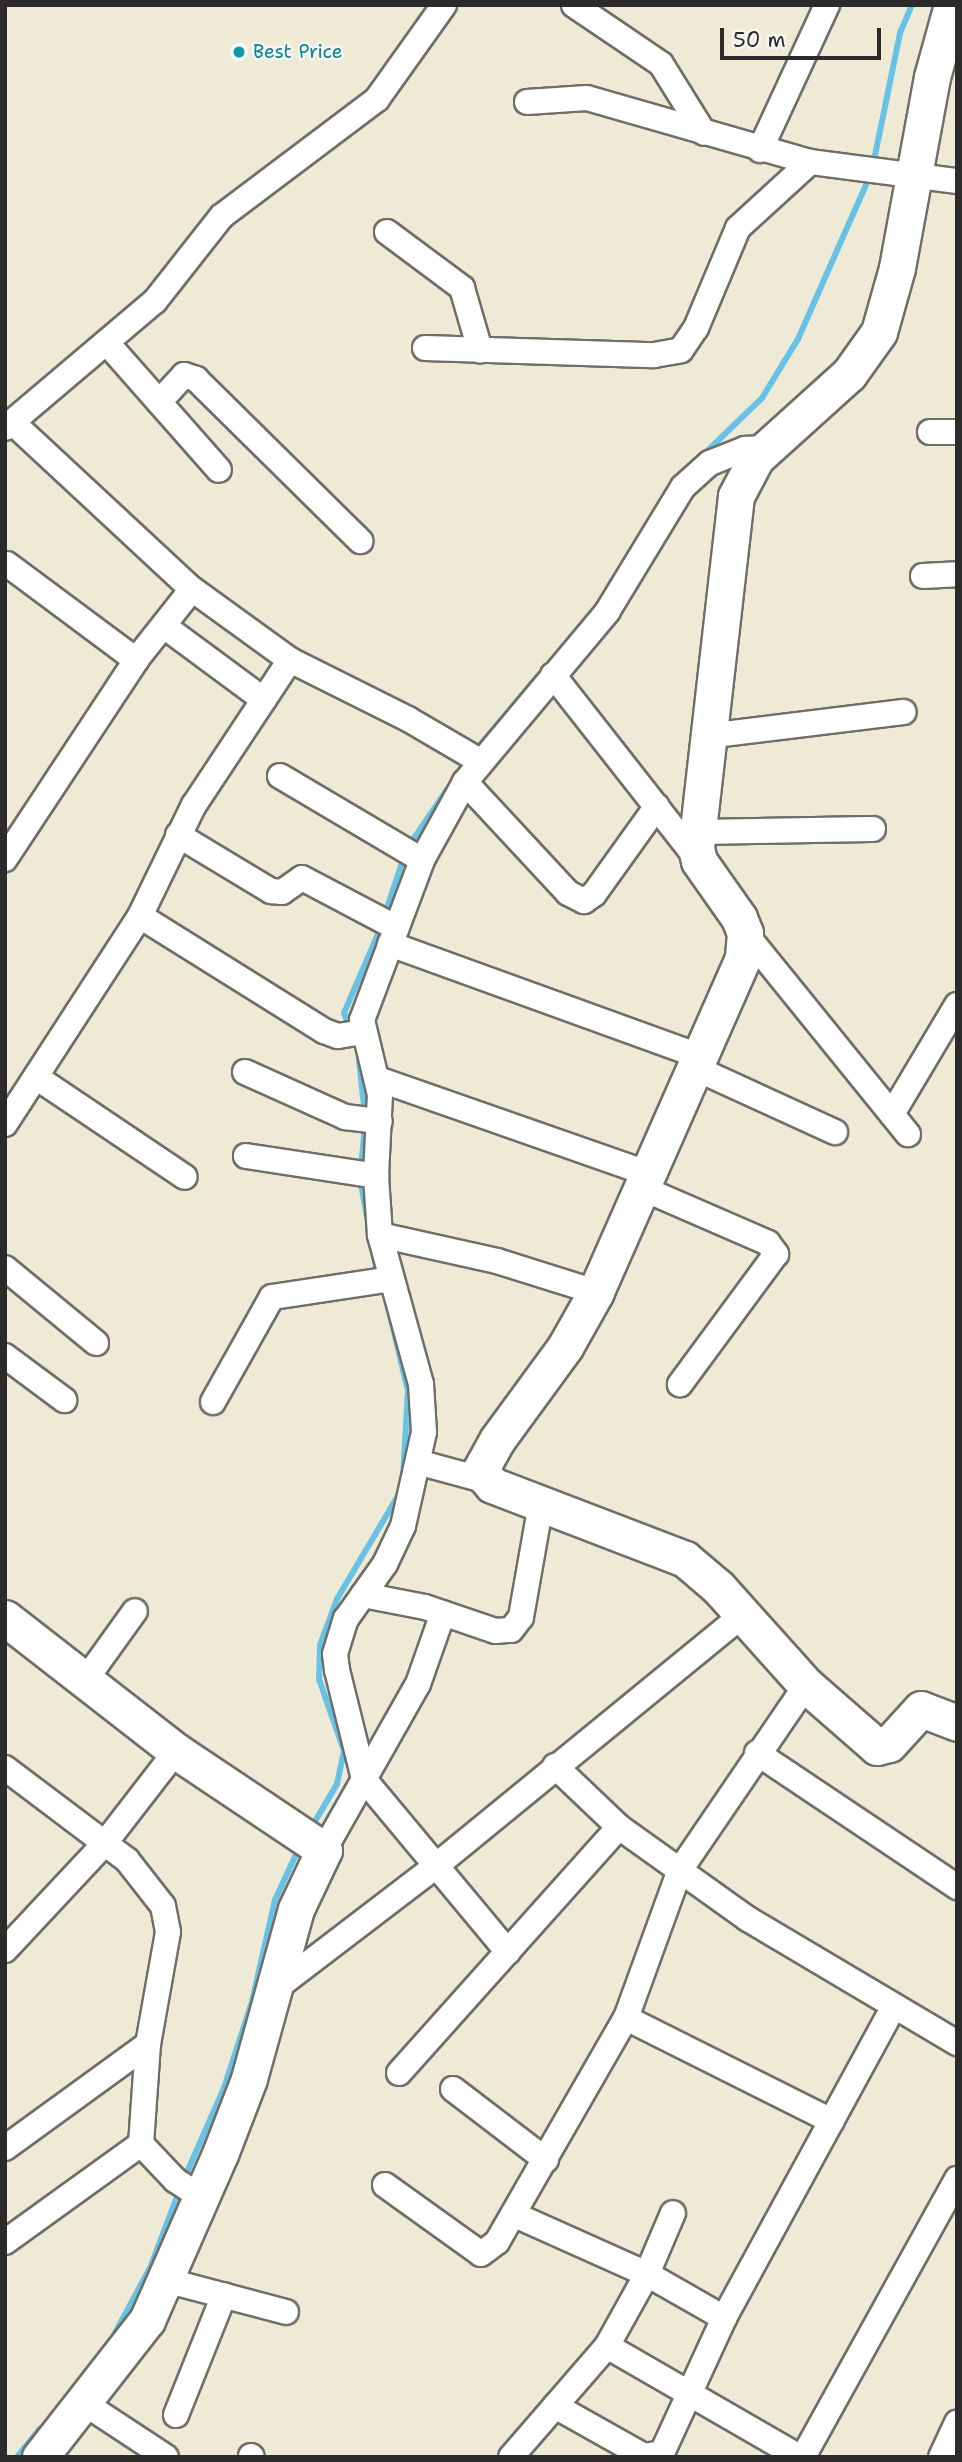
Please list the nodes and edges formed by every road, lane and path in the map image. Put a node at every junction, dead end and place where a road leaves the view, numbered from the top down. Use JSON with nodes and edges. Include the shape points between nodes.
{"nodes":[{"id":1,"x":444,"y":5,"type":"edge"},
{"id":2,"x":574,"y":5,"type":"edge"},
{"id":3,"x":827,"y":5,"type":"edge"},
{"id":4,"x":952,"y":5,"type":"edge"},
{"id":5,"x":527,"y":102,"type":"dead end"},
{"id":6,"x":704,"y":133,"type":"junction"},
{"id":7,"x":760,"y":150,"type":"junction"},
{"id":8,"x":810,"y":162,"type":"junction"},
{"id":9,"x":907,"y":175,"type":"junction"},
{"id":10,"x":957,"y":181,"type":"edge"},
{"id":11,"x":387,"y":232,"type":"dead end"},
{"id":12,"x":107,"y":343,"type":"junction"},
{"id":13,"x":425,"y":348,"type":"dead end"},
{"id":14,"x":480,"y":350,"type":"junction"},
{"id":15,"x":159,"y":402,"type":"junction"},
{"id":16,"x":9,"y":425,"type":"edge"},
{"id":17,"x":930,"y":432,"type":"dead end"},
{"id":18,"x":957,"y":432,"type":"edge"},
{"id":19,"x":765,"y":448,"type":"junction"},
{"id":20,"x":219,"y":470,"type":"dead end"},
{"id":21,"x":359,"y":541,"type":"dead end"},
{"id":22,"x":7,"y":564,"type":"dead end"},
{"id":23,"x":957,"y":574,"type":"edge"},
{"id":24,"x":923,"y":576,"type":"dead end"},
{"id":25,"x":192,"y":589,"type":"junction"},
{"id":26,"x":164,"y":626,"type":"junction"},
{"id":27,"x":136,"y":660,"type":"junction"},
{"id":28,"x":290,"y":660,"type":"junction"},
{"id":29,"x":553,"y":675,"type":"junction"},
{"id":30,"x":264,"y":700,"type":"junction"},
{"id":31,"x":904,"y":712,"type":"dead end"},
{"id":32,"x":708,"y":736,"type":"junction"},
{"id":33,"x":473,"y":756,"type":"junction"},
{"id":34,"x":280,"y":776,"type":"dead end"},
{"id":35,"x":464,"y":782,"type":"junction"},
{"id":36,"x":657,"y":806,"type":"junction"},
{"id":37,"x":13,"y":829,"type":"edge"},
{"id":38,"x":873,"y":829,"type":"dead end"},
{"id":39,"x":178,"y":835,"type":"junction"},
{"id":40,"x":698,"y":846,"type":"junction"},
{"id":41,"x":412,"y":855,"type":"junction"},
{"id":42,"x":5,"y":859,"type":"edge"},
{"id":43,"x":140,"y":916,"type":"junction"},
{"id":44,"x":388,"y":929,"type":"junction"},
{"id":45,"x":745,"y":933,"type":"junction"},
{"id":46,"x":957,"y":1005,"type":"edge"},
{"id":47,"x":355,"y":1034,"type":"junction"},
{"id":48,"x":698,"y":1062,"type":"junction"},
{"id":49,"x":245,"y":1072,"type":"dead end"},
{"id":50,"x":36,"y":1077,"type":"junction"},
{"id":51,"x":378,"y":1079,"type":"junction"},
{"id":52,"x":892,"y":1114,"type":"junction"},
{"id":53,"x":369,"y":1121,"type":"junction"},
{"id":54,"x":5,"y":1124,"type":"edge"},
{"id":55,"x":835,"y":1132,"type":"dead end"},
{"id":56,"x":908,"y":1134,"type":"dead end"},
{"id":57,"x":246,"y":1156,"type":"dead end"},
{"id":58,"x":365,"y":1173,"type":"junction"},
{"id":59,"x":185,"y":1177,"type":"dead end"},
{"id":60,"x":647,"y":1181,"type":"junction"},
{"id":61,"x":380,"y":1235,"type":"junction"},
{"id":62,"x":5,"y":1268,"type":"edge"},
{"id":63,"x":381,"y":1281,"type":"junction"},
{"id":64,"x":596,"y":1292,"type":"junction"},
{"id":65,"x":96,"y":1343,"type":"dead end"},
{"id":66,"x":5,"y":1356,"type":"edge"},
{"id":67,"x":680,"y":1384,"type":"dead end"},
{"id":68,"x":64,"y":1400,"type":"dead end"},
{"id":69,"x":213,"y":1402,"type":"dead end"},
{"id":70,"x":421,"y":1463,"type":"junction"},
{"id":71,"x":484,"y":1480,"type":"junction"},
{"id":72,"x":541,"y":1503,"type":"junction"},
{"id":73,"x":363,"y":1595,"type":"junction"},
{"id":74,"x":135,"y":1611,"type":"dead end"},
{"id":75,"x":443,"y":1613,"type":"junction"},
{"id":76,"x":742,"y":1615,"type":"junction"},
{"id":77,"x":5,"y":1618,"type":"edge"},
{"id":78,"x":84,"y":1682,"type":"junction"},
{"id":79,"x":806,"y":1685,"type":"junction"},
{"id":80,"x":957,"y":1723,"type":"edge"},
{"id":81,"x":176,"y":1751,"type":"junction"},
{"id":82,"x":757,"y":1753,"type":"junction"},
{"id":83,"x":555,"y":1766,"type":"junction"},
{"id":84,"x":5,"y":1768,"type":"edge"},
{"id":85,"x":364,"y":1779,"type":"junction"},
{"id":86,"x":619,"y":1827,"type":"junction"},
{"id":87,"x":105,"y":1843,"type":"junction"},
{"id":88,"x":312,"y":1843,"type":"junction"},
{"id":89,"x":437,"y":1865,"type":"junction"},
{"id":90,"x":680,"y":1870,"type":"junction"},
{"id":91,"x":957,"y":1887,"type":"edge"},
{"id":92,"x":10,"y":1936,"type":"edge"},
{"id":93,"x":508,"y":1952,"type":"junction"},
{"id":94,"x":275,"y":1989,"type":"junction"},
{"id":95,"x":894,"y":2006,"type":"junction"},
{"id":96,"x":626,"y":2018,"type":"junction"},
{"id":97,"x":957,"y":2043,"type":"edge"},
{"id":98,"x":148,"y":2044,"type":"junction"},
{"id":99,"x":399,"y":2073,"type":"dead end"},
{"id":100,"x":453,"y":2089,"type":"dead end"},
{"id":101,"x":832,"y":2121,"type":"junction"},
{"id":102,"x":141,"y":2144,"type":"junction"},
{"id":103,"x":5,"y":2148,"type":"edge"},
{"id":104,"x":546,"y":2160,"type":"junction"},
{"id":105,"x":957,"y":2179,"type":"edge"},
{"id":106,"x":385,"y":2185,"type":"dead end"},
{"id":107,"x":189,"y":2190,"type":"junction"},
{"id":108,"x":673,"y":2213,"type":"dead end"},
{"id":109,"x":515,"y":2215,"type":"junction"},
{"id":110,"x":5,"y":2242,"type":"edge"},
{"id":111,"x":647,"y":2274,"type":"junction"},
{"id":112,"x":165,"y":2280,"type":"junction"},
{"id":113,"x":224,"y":2295,"type":"junction"},
{"id":114,"x":286,"y":2312,"type":"dead end"},
{"id":115,"x":724,"y":2318,"type":"junction"},
{"id":116,"x":607,"y":2346,"type":"junction"},
{"id":117,"x":689,"y":2394,"type":"junction"},
{"id":118,"x":84,"y":2403,"type":"junction"},
{"id":119,"x":555,"y":2406,"type":"junction"},
{"id":120,"x":176,"y":2415,"type":"dead end"},
{"id":121,"x":957,"y":2423,"type":"edge"},
{"id":122,"x":40,"y":2457,"type":"edge"},
{"id":123,"x":166,"y":2457,"type":"edge"},
{"id":124,"x":512,"y":2457,"type":"edge"},
{"id":125,"x":801,"y":2457,"type":"edge"},
{"id":126,"x":941,"y":2457,"type":"edge"}],
"edges":[{"from":1,"to":12,"type":"street","via":[[377,99],[222,216],[155,301]]},
{"from":2,"to":6,"type":"street","via":[[662,64]]},
{"from":3,"to":7,"type":"street"},
{"from":4,"to":9,"type":"street"},
{"from":5,"to":6,"type":"street","via":[[587,98]]},
{"from":6,"to":7,"type":"street"},
{"from":7,"to":8,"type":"street"},
{"from":8,"to":9,"type":"street"},
{"from":8,"to":14,"type":"street","via":[[738,228],[696,328],[681,350],[654,355]]},
{"from":9,"to":10,"type":"street"},
{"from":9,"to":19,"type":"street","via":[[897,268],[879,332],[849,374]]},
{"from":11,"to":14,"type":"street","via":[[462,288]]},
{"from":12,"to":15,"type":"street"},
{"from":12,"to":16,"type":"street"},
{"from":13,"to":14,"type":"street"},
{"from":15,"to":20,"type":"street"},
{"from":15,"to":21,"type":"street","via":[[184,375],[196,379]]},
{"from":16,"to":25,"type":"street"},
{"from":17,"to":18,"type":"street"},
{"from":19,"to":29,"type":"street","via":[[745,449],[710,463],[683,487],[621,593]]},
{"from":19,"to":32,"type":"street","via":[[743,480],[730,524]]},
{"from":22,"to":27,"type":"street"},
{"from":23,"to":24,"type":"street"},
{"from":25,"to":26,"type":"street"},
{"from":25,"to":28,"type":"street"},
{"from":26,"to":27,"type":"street"},
{"from":26,"to":30,"type":"street"},
{"from":27,"to":37,"type":"street"},
{"from":28,"to":30,"type":"street"},
{"from":28,"to":33,"type":"street"},
{"from":29,"to":33,"type":"street"},
{"from":29,"to":36,"type":"street"},
{"from":30,"to":39,"type":"street"},
{"from":31,"to":32,"type":"street"},
{"from":32,"to":40,"type":"street"},
{"from":33,"to":35,"type":"street"},
{"from":34,"to":41,"type":"street"},
{"from":35,"to":36,"type":"street","via":[[568,893],[584,901],[594,894]]},
{"from":35,"to":41,"type":"street"},
{"from":36,"to":40,"type":"street"},
{"from":37,"to":42,"type":"street"},
{"from":38,"to":40,"type":"street"},
{"from":39,"to":43,"type":"street"},
{"from":39,"to":44,"type":"street","via":[[271,891],[282,892],[302,878]]},
{"from":40,"to":45,"type":"street"},
{"from":41,"to":44,"type":"street"},
{"from":43,"to":47,"type":"street","via":[[324,1031]]},
{"from":43,"to":50,"type":"street"},
{"from":44,"to":47,"type":"street"},
{"from":44,"to":48,"type":"street"},
{"from":45,"to":48,"type":"street","via":[[743,958]]},
{"from":45,"to":52,"type":"street"},
{"from":46,"to":52,"type":"street"},
{"from":47,"to":51,"type":"street"},
{"from":48,"to":55,"type":"street"},
{"from":48,"to":60,"type":"street"},
{"from":49,"to":53,"type":"street"},
{"from":50,"to":54,"type":"street"},
{"from":50,"to":59,"type":"street"},
{"from":51,"to":53,"type":"street"},
{"from":51,"to":60,"type":"street"},
{"from":52,"to":56,"type":"street"},
{"from":53,"to":58,"type":"street"},
{"from":57,"to":58,"type":"street"},
{"from":58,"to":61,"type":"street"},
{"from":60,"to":64,"type":"street"},
{"from":60,"to":67,"type":"street","via":[[768,1243],[776,1254]]},
{"from":61,"to":63,"type":"street"},
{"from":61,"to":64,"type":"street","via":[[497,1261]]},
{"from":62,"to":65,"type":"street"},
{"from":63,"to":69,"type":"street","via":[[272,1297]]},
{"from":63,"to":70,"type":"street","via":[[421,1384]]},
{"from":64,"to":71,"type":"street","via":[[565,1346],[484,1460]]},
{"from":66,"to":68,"type":"street"},
{"from":70,"to":71,"type":"street"},
{"from":70,"to":73,"type":"street","via":[[404,1526]]},
{"from":71,"to":72,"type":"street"},
{"from":72,"to":75,"type":"street","via":[[518,1625],[495,1631]]},
{"from":72,"to":76,"type":"street","via":[[685,1559]]},
{"from":73,"to":75,"type":"street"},
{"from":73,"to":85,"type":"street","via":[[346,1619],[335,1654]]},
{"from":74,"to":78,"type":"street"},
{"from":75,"to":85,"type":"street","via":[[424,1671]]},
{"from":76,"to":79,"type":"street"},
{"from":76,"to":83,"type":"street"},
{"from":77,"to":78,"type":"street"},
{"from":78,"to":81,"type":"street"},
{"from":79,"to":80,"type":"street","via":[[877,1746],[889,1744],[921,1709]]},
{"from":79,"to":82,"type":"street"},
{"from":81,"to":87,"type":"street"},
{"from":81,"to":88,"type":"street"},
{"from":82,"to":90,"type":"street"},
{"from":82,"to":91,"type":"street"},
{"from":83,"to":86,"type":"street"},
{"from":83,"to":89,"type":"street"},
{"from":84,"to":87,"type":"street"},
{"from":85,"to":88,"type":"street"},
{"from":85,"to":89,"type":"street"},
{"from":86,"to":90,"type":"street"},
{"from":86,"to":93,"type":"street"},
{"from":87,"to":92,"type":"street"},
{"from":87,"to":98,"type":"street","via":[[145,1879],[167,1918]]},
{"from":88,"to":94,"type":"street"},
{"from":89,"to":93,"type":"street"},
{"from":89,"to":94,"type":"street"},
{"from":90,"to":95,"type":"street","via":[[748,1919]]},
{"from":90,"to":96,"type":"street"},
{"from":93,"to":99,"type":"street"},
{"from":94,"to":107,"type":"street","via":[[249,2079]]},
{"from":95,"to":97,"type":"street"},
{"from":95,"to":101,"type":"street"},
{"from":96,"to":101,"type":"street"},
{"from":96,"to":104,"type":"street"},
{"from":98,"to":102,"type":"street"},
{"from":98,"to":103,"type":"street"},
{"from":100,"to":104,"type":"street"},
{"from":101,"to":115,"type":"street"},
{"from":102,"to":107,"type":"street"},
{"from":102,"to":110,"type":"street"},
{"from":104,"to":109,"type":"street"},
{"from":105,"to":125,"type":"street"},
{"from":106,"to":109,"type":"street","via":[[481,2254],[490,2250]]},
{"from":107,"to":112,"type":"street"},
{"from":108,"to":111,"type":"street"},
{"from":109,"to":111,"type":"street"},
{"from":111,"to":115,"type":"street"},
{"from":111,"to":116,"type":"street"},
{"from":112,"to":113,"type":"street"},
{"from":112,"to":118,"type":"street","via":[[137,2337]]},
{"from":113,"to":114,"type":"street"},
{"from":113,"to":120,"type":"street"},
{"from":115,"to":117,"type":"street"},
{"from":116,"to":117,"type":"street"},
{"from":116,"to":119,"type":"street"},
{"from":117,"to":119,"type":"street","via":[[667,2446],[644,2456]]},
{"from":117,"to":125,"type":"street"},
{"from":118,"to":122,"type":"street"},
{"from":118,"to":123,"type":"street"},
{"from":119,"to":124,"type":"street"},
{"from":121,"to":126,"type":"street"}]}
